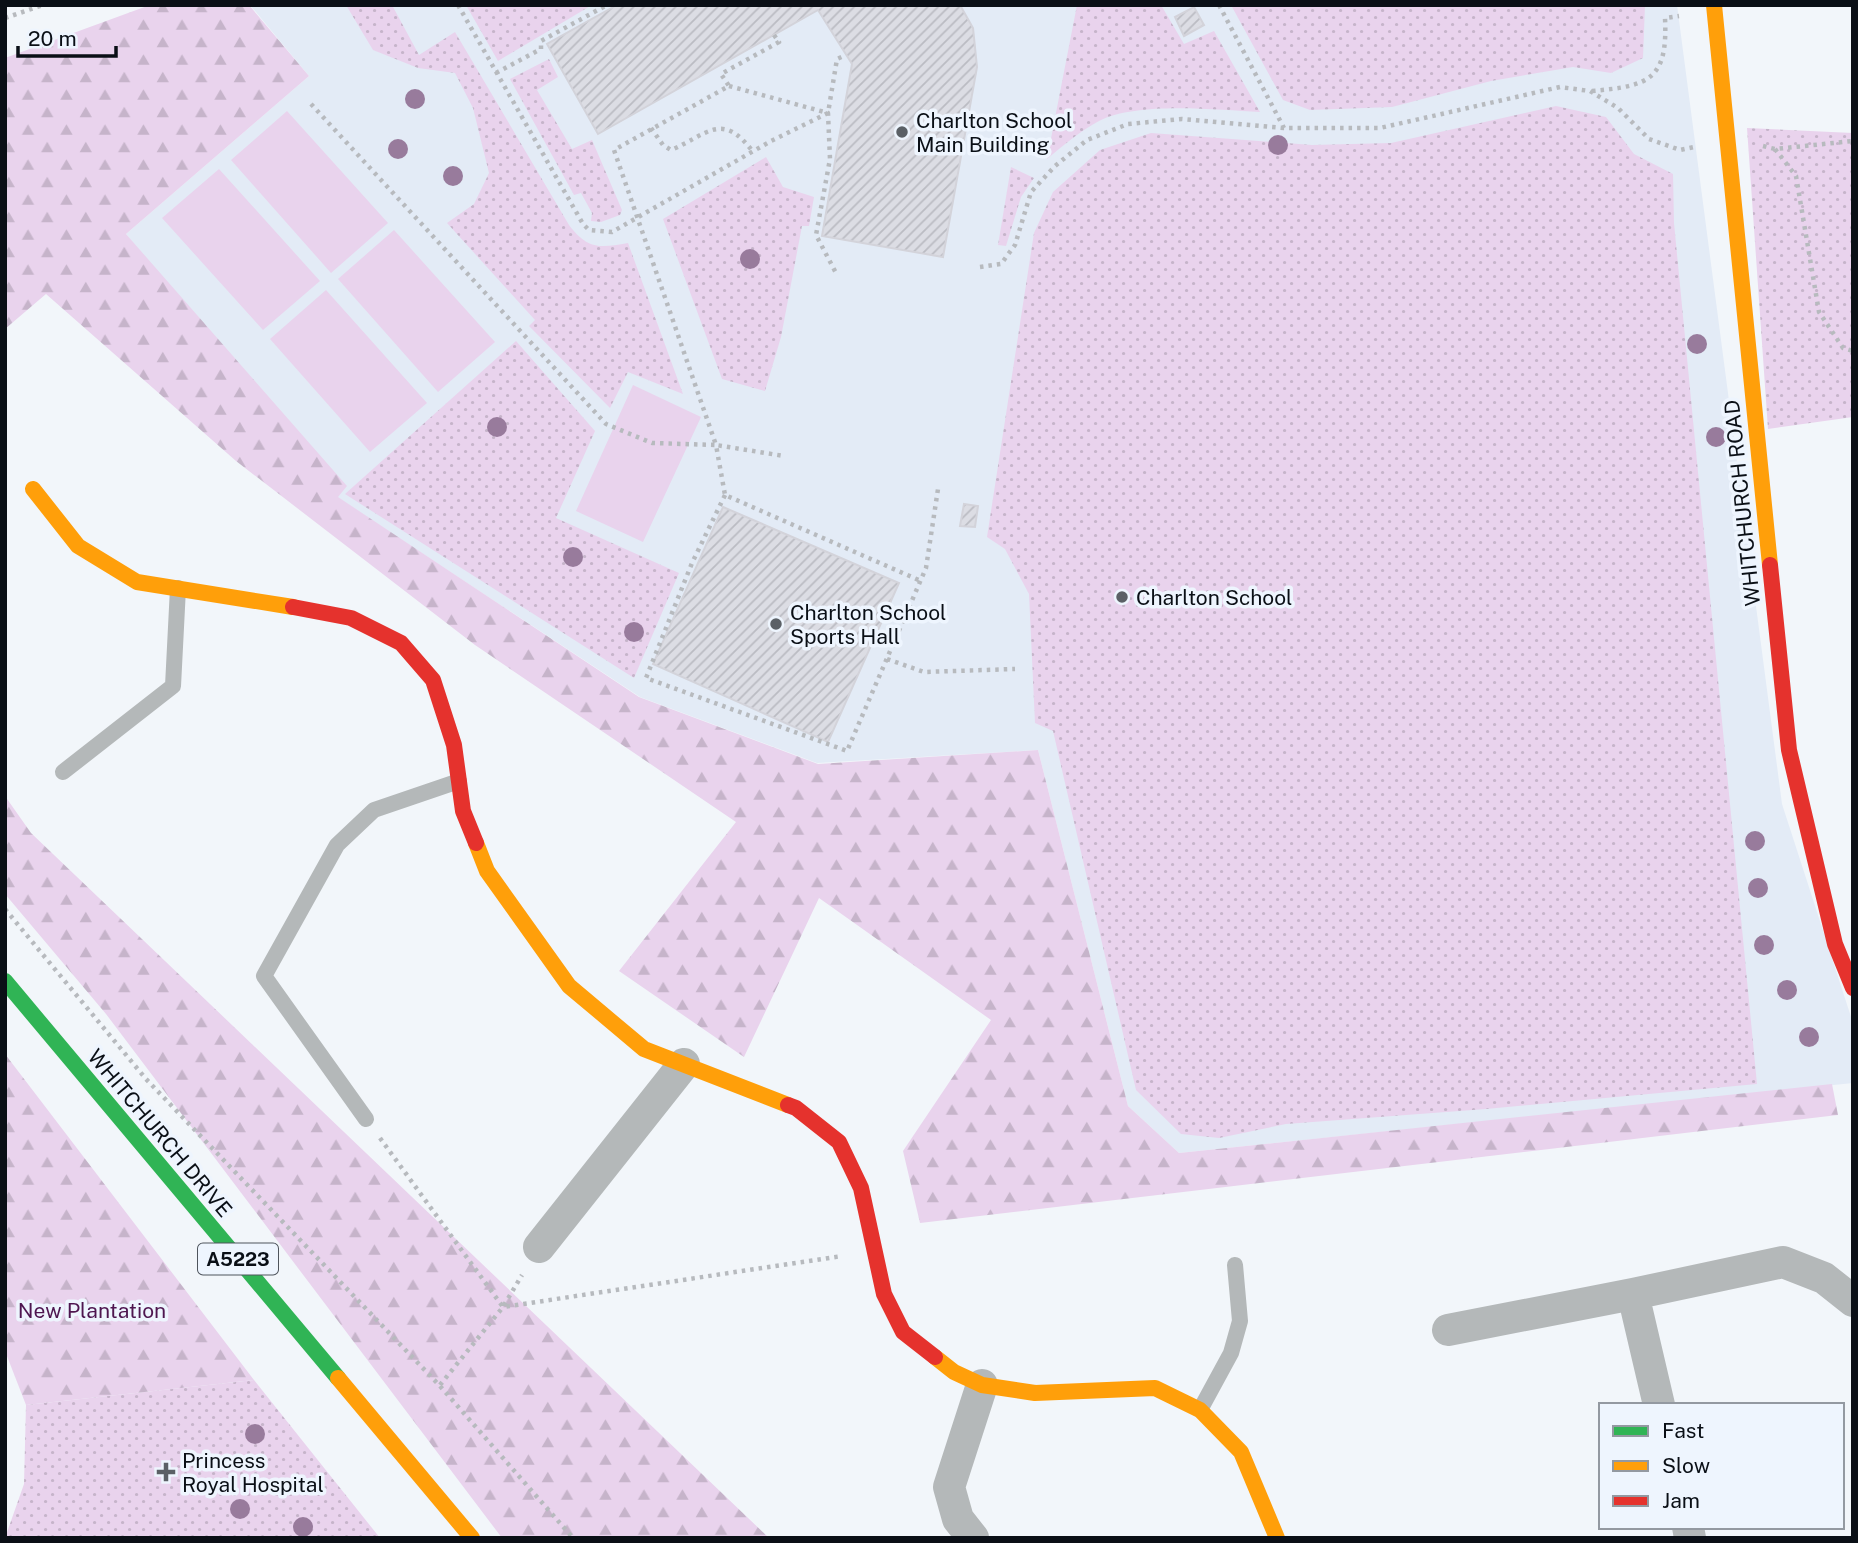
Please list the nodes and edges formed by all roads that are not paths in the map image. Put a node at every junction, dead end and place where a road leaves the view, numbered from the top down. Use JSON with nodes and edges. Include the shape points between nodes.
{"nodes":[{"id":1,"x":1714,"y":8,"type":"edge"},
{"id":2,"x":33,"y":489,"type":"dead end"},
{"id":3,"x":178,"y":589,"type":"junction"},
{"id":4,"x":63,"y":772,"type":"dead end"},
{"id":5,"x":459,"y":781,"type":"junction"},
{"id":6,"x":5,"y":981,"type":"edge"},
{"id":7,"x":1853,"y":988,"type":"edge"},
{"id":8,"x":684,"y":1064,"type":"junction"},
{"id":9,"x":366,"y":1119,"type":"road end"},
{"id":10,"x":539,"y":1247,"type":"road end"},
{"id":11,"x":1235,"y":1265,"type":"dead end"},
{"id":12,"x":1633,"y":1294,"type":"junction"},
{"id":13,"x":1853,"y":1301,"type":"edge"},
{"id":14,"x":1448,"y":1331,"type":"dead end"},
{"id":15,"x":982,"y":1385,"type":"junction"},
{"id":16,"x":1659,"y":1403,"type":"edge"},
{"id":17,"x":1200,"y":1409,"type":"junction"},
{"id":18,"x":472,"y":1538,"type":"edge"},
{"id":19,"x":974,"y":1538,"type":"edge"},
{"id":20,"x":1277,"y":1538,"type":"edge"}],
"edges":[{"from":1,"to":7,"type":"street","name":"WHITCHURCH ROAD","via":[[1790,750],[1835,944]]},
{"from":2,"to":3,"type":"street","via":[[78,546],[137,582]]},
{"from":3,"to":4,"type":"lane","via":[[173,686]]},
{"from":3,"to":5,"type":"street","via":[[351,618],[401,643],[433,681],[454,745]]},
{"from":5,"to":8,"type":"street","via":[[463,811],[486,871],[569,986],[644,1048]]},
{"from":5,"to":9,"type":"lane","via":[[374,810],[337,845],[264,976]]},
{"from":6,"to":18,"type":"street","name":"WHITCHURCH DRIVE","number":"A5223"},
{"from":8,"to":10,"type":"street"},
{"from":8,"to":15,"type":"street","via":[[796,1108],[839,1142],[861,1188],[884,1294],[903,1332],[954,1372]]},
{"from":11,"to":17,"type":"lane","via":[[1240,1321],[1231,1353]]},
{"from":12,"to":13,"type":"street","via":[[1783,1262],[1824,1278]]},
{"from":12,"to":14,"type":"street"},
{"from":12,"to":16,"type":"street"},
{"from":15,"to":17,"type":"street","via":[[1035,1393],[1155,1388]]},
{"from":15,"to":19,"type":"street","via":[[949,1487],[958,1519]]},
{"from":17,"to":20,"type":"street","via":[[1241,1452]]}]}
